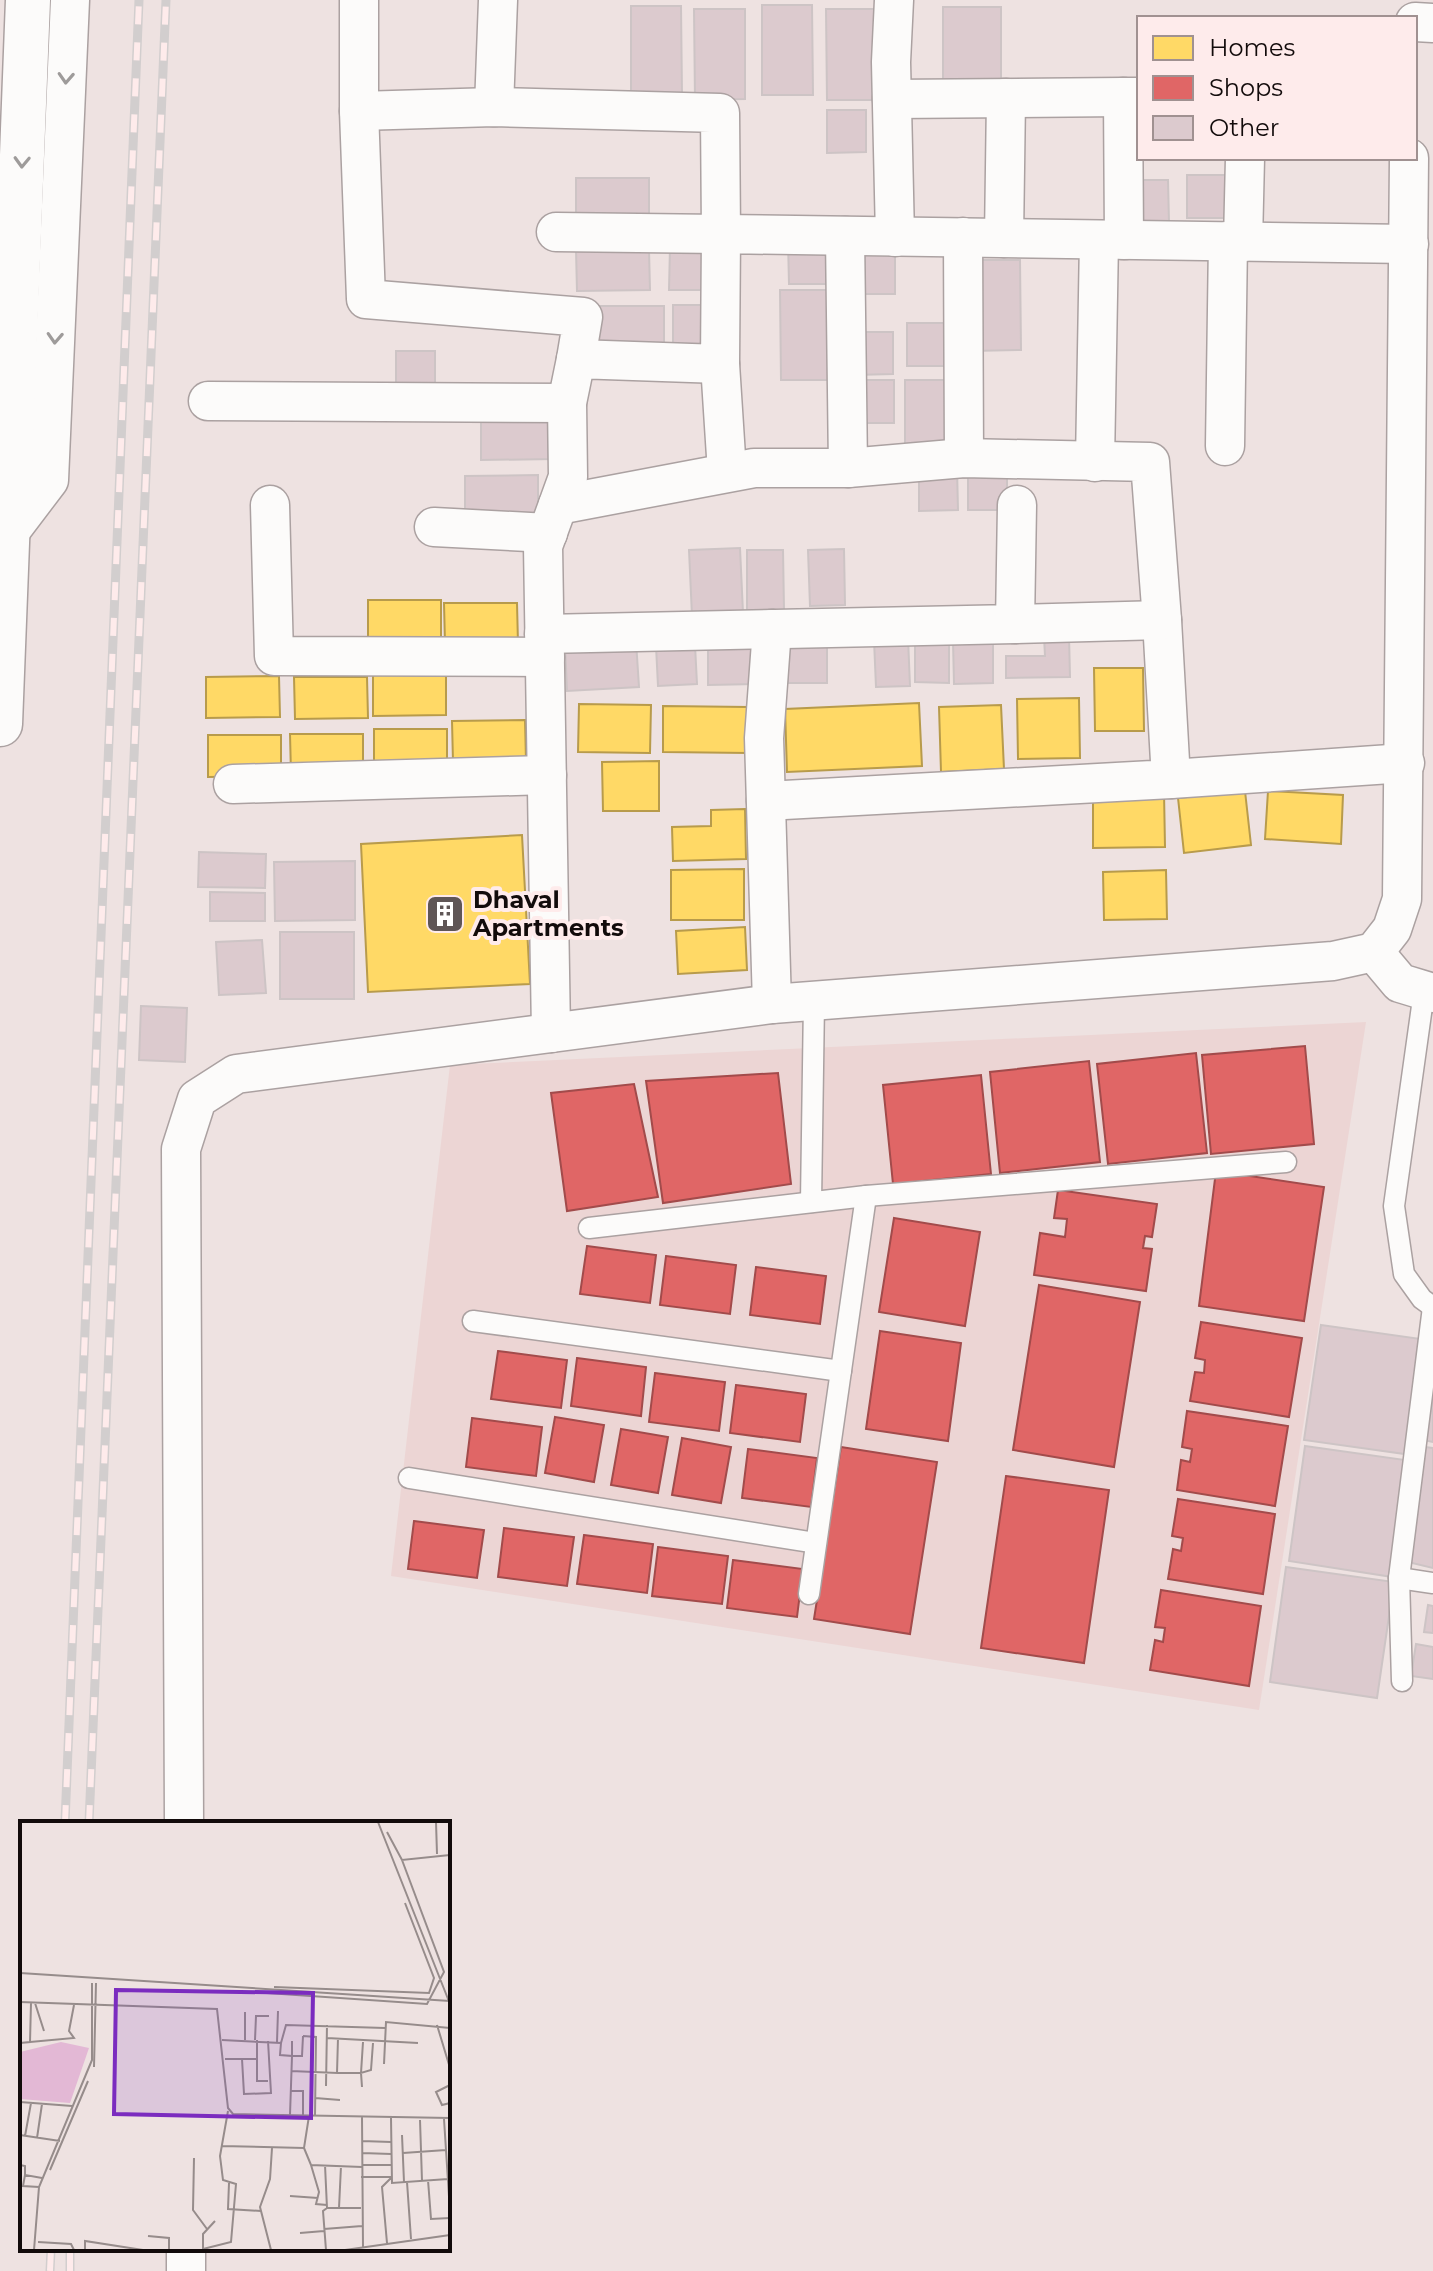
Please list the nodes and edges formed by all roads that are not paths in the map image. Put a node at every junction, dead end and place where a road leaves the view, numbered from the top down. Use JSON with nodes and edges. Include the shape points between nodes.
{"nodes":[{"id":1,"x":28,"y":0,"type":"edge"},
{"id":2,"x":70,"y":0,"type":"edge"},
{"id":3,"x":359,"y":0,"type":"edge"},
{"id":4,"x":498,"y":0,"type":"edge"},
{"id":5,"x":894,"y":0,"type":"edge"},
{"id":6,"x":1131,"y":97,"type":"edge"},
{"id":7,"x":1006,"y":98,"type":"junction"},
{"id":8,"x":892,"y":99,"type":"junction"},
{"id":9,"x":494,"y":107,"type":"junction"},
{"id":10,"x":359,"y":111,"type":"junction"},
{"id":11,"x":1245,"y":160,"type":"edge"},
{"id":12,"x":1417,"y":173,"type":"edge"},
{"id":13,"x":556,"y":232,"type":"dead end"},
{"id":14,"x":721,"y":234,"type":"junction"},
{"id":15,"x":845,"y":236,"type":"junction"},
{"id":16,"x":895,"y":237,"type":"junction"},
{"id":17,"x":963,"y":237,"type":"junction"},
{"id":18,"x":1004,"y":238,"type":"junction"},
{"id":19,"x":1111,"y":240,"type":"junction"},
{"id":20,"x":1235,"y":242,"type":"junction"},
{"id":21,"x":1409,"y":244,"type":"junction"},
{"id":22,"x":576,"y":359,"type":"junction"},
{"id":23,"x":720,"y":364,"type":"junction"},
{"id":24,"x":1420,"y":386,"type":"edge"},
{"id":25,"x":208,"y":401,"type":"dead end"},
{"id":26,"x":567,"y":403,"type":"junction"},
{"id":27,"x":1225,"y":446,"type":"dead end"},
{"id":28,"x":964,"y":458,"type":"junction"},
{"id":29,"x":1095,"y":462,"type":"junction"},
{"id":30,"x":848,"y":468,"type":"junction"},
{"id":31,"x":727,"y":472,"type":"junction"},
{"id":32,"x":270,"y":505,"type":"dead end"},
{"id":33,"x":1017,"y":505,"type":"dead end"},
{"id":34,"x":553,"y":519,"type":"junction"},
{"id":35,"x":434,"y":527,"type":"dead end"},
{"id":36,"x":8,"y":534,"type":"junction"},
{"id":37,"x":1162,"y":620,"type":"junction"},
{"id":38,"x":1015,"y":624,"type":"junction"},
{"id":39,"x":772,"y":629,"type":"junction"},
{"id":40,"x":544,"y":645,"type":"junction"},
{"id":41,"x":0,"y":724,"type":"edge"},
{"id":42,"x":1405,"y":763,"type":"junction"},
{"id":43,"x":547,"y":775,"type":"junction"},
{"id":44,"x":1171,"y":779,"type":"junction"},
{"id":45,"x":233,"y":784,"type":"dead end"},
{"id":46,"x":766,"y":801,"type":"junction"},
{"id":47,"x":1374,"y":952,"type":"junction"},
{"id":48,"x":1429,"y":992,"type":"edge"},
{"id":49,"x":814,"y":1001,"type":"junction"},
{"id":50,"x":772,"y":1004,"type":"junction"},
{"id":51,"x":551,"y":1033,"type":"junction"},
{"id":52,"x":1286,"y":1162,"type":"dead end"},
{"id":53,"x":866,"y":1196,"type":"junction"},
{"id":54,"x":811,"y":1202,"type":"junction"},
{"id":55,"x":589,"y":1228,"type":"dead end"},
{"id":56,"x":1433,"y":1307,"type":"edge"},
{"id":57,"x":473,"y":1321,"type":"dead end"},
{"id":58,"x":841,"y":1371,"type":"junction"},
{"id":59,"x":409,"y":1478,"type":"dead end"},
{"id":60,"x":816,"y":1543,"type":"junction"},
{"id":61,"x":1399,"y":1578,"type":"junction"},
{"id":62,"x":1433,"y":1583,"type":"edge"},
{"id":63,"x":809,"y":1594,"type":"dead end"},
{"id":64,"x":1402,"y":1681,"type":"dead end"},
{"id":65,"x":184,"y":1821,"type":"edge"}],
"edges":[{"from":1,"to":36,"type":"main road","one_way":true},
{"from":2,"to":36,"type":"street","one_way":true,"via":[[49,480]]},
{"from":3,"to":10,"type":"street"},
{"from":4,"to":9,"type":"street"},
{"from":5,"to":8,"type":"street"},
{"from":6,"to":7,"type":"street"},
{"from":6,"to":19,"type":"street"},
{"from":7,"to":8,"type":"street"},
{"from":7,"to":18,"type":"street"},
{"from":8,"to":16,"type":"street"},
{"from":9,"to":10,"type":"street"},
{"from":9,"to":14,"type":"street","via":[[720,113]]},
{"from":10,"to":22,"type":"street","via":[[366,299],[583,317]]},
{"from":11,"to":20,"type":"street"},
{"from":12,"to":21,"type":"street"},
{"from":13,"to":14,"type":"street"},
{"from":14,"to":15,"type":"street"},
{"from":14,"to":23,"type":"street"},
{"from":15,"to":16,"type":"street"},
{"from":15,"to":30,"type":"street"},
{"from":16,"to":17,"type":"street"},
{"from":17,"to":18,"type":"street"},
{"from":17,"to":28,"type":"street"},
{"from":18,"to":19,"type":"street"},
{"from":19,"to":20,"type":"street"},
{"from":19,"to":29,"type":"street"},
{"from":20,"to":21,"type":"street"},
{"from":20,"to":27,"type":"street"},
{"from":21,"to":24,"type":"street"},
{"from":22,"to":23,"type":"street"},
{"from":22,"to":26,"type":"street"},
{"from":23,"to":31,"type":"street"},
{"from":24,"to":42,"type":"street"},
{"from":25,"to":26,"type":"street"},
{"from":26,"to":34,"type":"street","via":[[568,477]]},
{"from":28,"to":29,"type":"street"},
{"from":28,"to":30,"type":"street"},
{"from":29,"to":37,"type":"street","via":[[1150,462]]},
{"from":30,"to":31,"type":"street"},
{"from":31,"to":34,"type":"street"},
{"from":32,"to":40,"type":"street","via":[[274,656]]},
{"from":33,"to":38,"type":"street"},
{"from":34,"to":35,"type":"street"},
{"from":34,"to":40,"type":"street","via":[[543,546]]},
{"from":36,"to":41,"type":"main road"},
{"from":37,"to":38,"type":"street"},
{"from":37,"to":44,"type":"street"},
{"from":38,"to":39,"type":"street"},
{"from":39,"to":40,"type":"street"},
{"from":39,"to":46,"type":"street","via":[[764,738]]},
{"from":40,"to":43,"type":"street"},
{"from":42,"to":44,"type":"street"},
{"from":42,"to":47,"type":"street","via":[[1402,899],[1392,929]]},
{"from":43,"to":45,"type":"street"},
{"from":43,"to":51,"type":"street"},
{"from":44,"to":46,"type":"street"},
{"from":46,"to":50,"type":"street"},
{"from":47,"to":48,"type":"street","via":[[1400,983]]},
{"from":47,"to":49,"type":"street","via":[[1333,961]]},
{"from":48,"to":56,"type":"lane","via":[[1394,1206],[1404,1274]]},
{"from":49,"to":50,"type":"street"},
{"from":49,"to":54,"type":"lane"},
{"from":50,"to":51,"type":"street"},
{"from":51,"to":65,"type":"street","via":[[236,1074],[197,1099],[181,1149]]},
{"from":52,"to":53,"type":"lane"},
{"from":53,"to":54,"type":"lane"},
{"from":53,"to":58,"type":"lane"},
{"from":54,"to":55,"type":"lane"},
{"from":56,"to":61,"type":"lane"},
{"from":57,"to":58,"type":"lane"},
{"from":58,"to":60,"type":"lane"},
{"from":59,"to":60,"type":"lane"},
{"from":60,"to":63,"type":"lane"},
{"from":61,"to":62,"type":"lane"},
{"from":61,"to":64,"type":"lane"}]}
